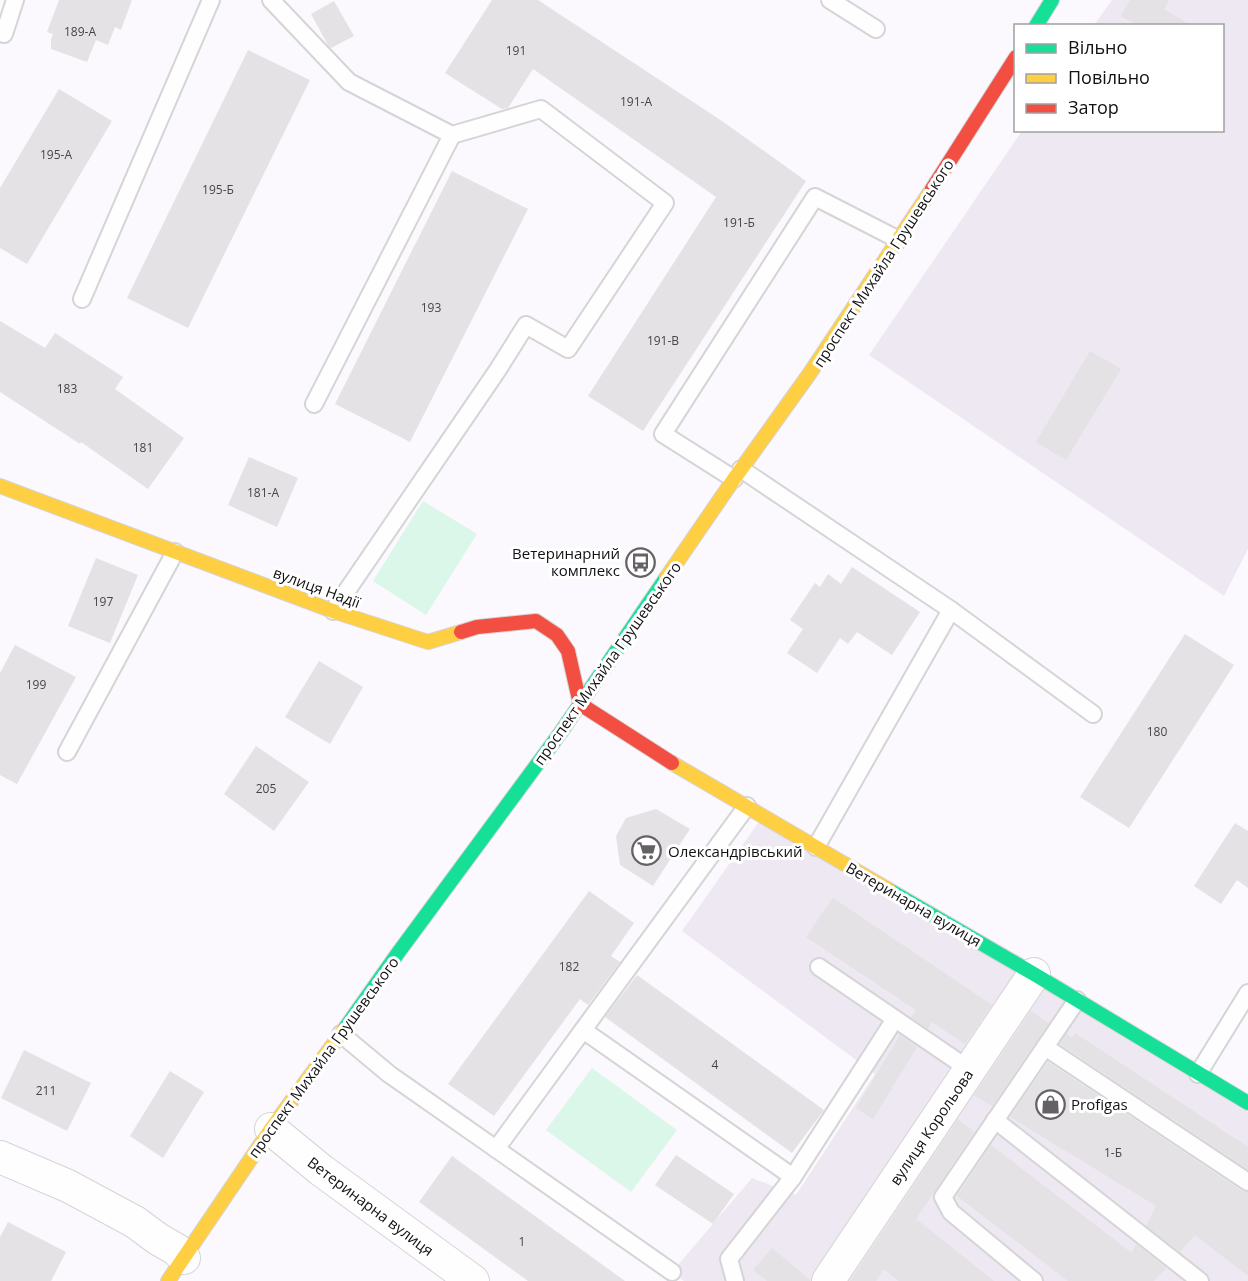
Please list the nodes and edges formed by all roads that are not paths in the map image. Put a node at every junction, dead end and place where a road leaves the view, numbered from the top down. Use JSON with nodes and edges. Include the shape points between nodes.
{"nodes":[{"id":1,"x":15,"y":0,"type":"edge"},
{"id":2,"x":211,"y":0,"type":"edge"},
{"id":3,"x":271,"y":0,"type":"edge"},
{"id":4,"x":830,"y":0,"type":"edge"},
{"id":5,"x":1053,"y":0,"type":"edge"},
{"id":6,"x":1037,"y":24,"type":"edge"},
{"id":7,"x":876,"y":29,"type":"dead end"},
{"id":8,"x":4,"y":34,"type":"dead end"},
{"id":9,"x":1014,"y":60,"type":"edge"},
{"id":10,"x":453,"y":135,"type":"junction"},
{"id":11,"x":899,"y":240,"type":"junction"},
{"id":12,"x":82,"y":299,"type":"dead end"},
{"id":13,"x":314,"y":404,"type":"dead end"},
{"id":14,"x":737,"y":474,"type":"junction"},
{"id":15,"x":0,"y":486,"type":"edge"},
{"id":16,"x":175,"y":552,"type":"junction"},
{"id":17,"x":951,"y":610,"type":"junction"},
{"id":18,"x":333,"y":611,"type":"junction"},
{"id":19,"x":580,"y":704,"type":"junction"},
{"id":20,"x":1093,"y":714,"type":"dead end"},
{"id":21,"x":67,"y":752,"type":"dead end"},
{"id":22,"x":747,"y":806,"type":"junction"},
{"id":23,"x":816,"y":847,"type":"junction"},
{"id":24,"x":819,"y":967,"type":"dead end"},
{"id":25,"x":1034,"y":974,"type":"junction"},
{"id":26,"x":1248,"y":993,"type":"edge"},
{"id":27,"x":1077,"y":1000,"type":"junction"},
{"id":28,"x":895,"y":1019,"type":"junction"},
{"id":29,"x":583,"y":1030,"type":"junction"},
{"id":30,"x":341,"y":1034,"type":"junction"},
{"id":31,"x":1045,"y":1047,"type":"junction"},
{"id":32,"x":969,"y":1070,"type":"junction"},
{"id":33,"x":1198,"y":1074,"type":"junction"},
{"id":34,"x":1248,"y":1103,"type":"edge"},
{"id":35,"x":995,"y":1120,"type":"junction"},
{"id":36,"x":270,"y":1129,"type":"junction"},
{"id":37,"x":496,"y":1149,"type":"junction"},
{"id":38,"x":0,"y":1157,"type":"edge"},
{"id":39,"x":793,"y":1178,"type":"junction"},
{"id":40,"x":1248,"y":1182,"type":"edge"},
{"id":41,"x":176,"y":1269,"type":"edge"},
{"id":42,"x":672,"y":1272,"type":"dead end"},
{"id":43,"x":473,"y":1281,"type":"edge"},
{"id":44,"x":735,"y":1281,"type":"edge"},
{"id":45,"x":828,"y":1281,"type":"edge"},
{"id":46,"x":1034,"y":1281,"type":"edge"},
{"id":47,"x":1200,"y":1281,"type":"edge"}],
"edges":[{"from":1,"to":8,"type":"lane"},
{"from":2,"to":12,"type":"lane"},
{"from":3,"to":10,"type":"lane","via":[[349,82]]},
{"from":4,"to":7,"type":"lane"},
{"from":5,"to":6,"type":"street"},
{"from":9,"to":11,"type":"street","name":"проспект Михайла Грушевського"},
{"from":10,"to":13,"type":"lane"},
{"from":10,"to":18,"type":"lane","via":[[541,109],[665,203],[568,349],[526,325]]},
{"from":11,"to":14,"type":"street","name":"проспект Михайла Грушевського"},
{"from":11,"to":14,"type":"lane","via":[[815,197],[663,434]]},
{"from":14,"to":17,"type":"lane"},
{"from":14,"to":19,"type":"street","name":"проспект Михайла Грушевського"},
{"from":15,"to":16,"type":"street","name":"вулиця Надії"},
{"from":16,"to":18,"type":"street","name":"вулиця Надії"},
{"from":16,"to":21,"type":"lane"},
{"from":17,"to":20,"type":"lane"},
{"from":17,"to":23,"type":"lane"},
{"from":18,"to":19,"type":"street","name":"вулиця Надії","via":[[428,642],[477,627],[536,621],[557,635],[568,651]]},
{"from":19,"to":22,"type":"street","name":"Ветеринарна вулиця"},
{"from":19,"to":30,"type":"street","name":"проспект Михайла Грушевського"},
{"from":22,"to":23,"type":"street","name":"Ветеринарна вулиця"},
{"from":22,"to":29,"type":"lane"},
{"from":23,"to":25,"type":"street","name":"Ветеринарна вулиця"},
{"from":24,"to":28,"type":"lane"},
{"from":25,"to":27,"type":"street","name":"Ветеринарна вулиця"},
{"from":25,"to":32,"type":"street","name":"вулиця Корольова"},
{"from":26,"to":33,"type":"lane"},
{"from":27,"to":31,"type":"lane"},
{"from":27,"to":33,"type":"street","name":"Ветеринарна вулиця"},
{"from":28,"to":32,"type":"lane"},
{"from":28,"to":39,"type":"lane"},
{"from":29,"to":37,"type":"lane"},
{"from":29,"to":39,"type":"lane"},
{"from":30,"to":36,"type":"street","name":"проспект Михайла Грушевського"},
{"from":30,"to":37,"type":"lane","via":[[389,1074]]},
{"from":31,"to":35,"type":"lane"},
{"from":31,"to":40,"type":"lane"},
{"from":32,"to":45,"type":"street","name":"вулиця Корольова"},
{"from":33,"to":34,"type":"street","name":"Ветеринарна вулиця"},
{"from":35,"to":46,"type":"lane","via":[[943,1197],[951,1212]]},
{"from":35,"to":47,"type":"lane"},
{"from":36,"to":41,"type":"street","name":"проспект Михайла Грушевського"},
{"from":36,"to":43,"type":"street","name":"Ветеринарна вулиця"},
{"from":37,"to":42,"type":"lane"},
{"from":38,"to":41,"type":"street","name":"проспект Михайла Грушевського","via":[[68,1186],[135,1222],[177,1250]]},
{"from":39,"to":44,"type":"lane","via":[[729,1259]]}]}
